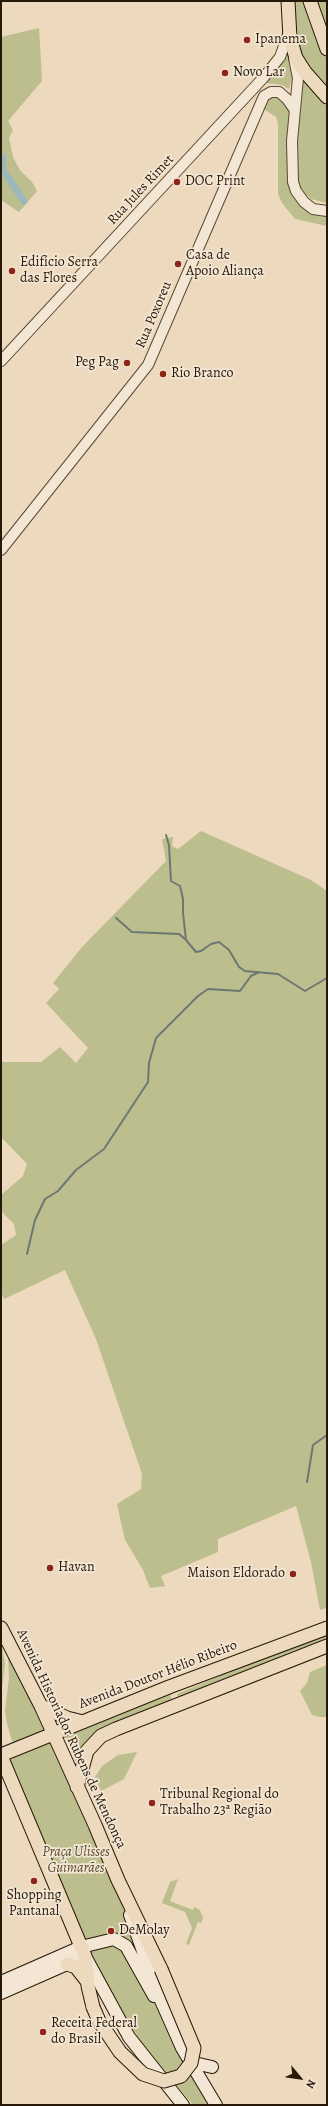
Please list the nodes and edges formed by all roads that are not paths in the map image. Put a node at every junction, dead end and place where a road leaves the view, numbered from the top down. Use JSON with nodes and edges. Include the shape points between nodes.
{"nodes":[{"id":1,"x":288,"y":1,"type":"edge"},
{"id":2,"x":310,"y":1,"type":"edge"},
{"id":3,"x":289,"y":30,"type":"junction"},
{"id":4,"x":327,"y":49,"type":"edge"},
{"id":5,"x":294,"y":52,"type":"junction"},
{"id":6,"x":327,"y":97,"type":"edge"},
{"id":7,"x":294,"y":109,"type":"junction"},
{"id":8,"x":327,"y":211,"type":"edge"},
{"id":9,"x":1,"y":361,"type":"edge"},
{"id":10,"x":1,"y":550,"type":"edge"},
{"id":11,"x":1,"y":1628,"type":"edge"},
{"id":12,"x":327,"y":1628,"type":"edge"},
{"id":13,"x":327,"y":1646,"type":"edge"},
{"id":14,"x":169,"y":1687,"type":"junction"},
{"id":15,"x":177,"y":1704,"type":"junction"},
{"id":16,"x":41,"y":1706,"type":"junction"},
{"id":17,"x":83,"y":1722,"type":"junction"},
{"id":18,"x":53,"y":1734,"type":"junction"},
{"id":19,"x":1,"y":1756,"type":"edge"},
{"id":20,"x":77,"y":1787,"type":"junction"},
{"id":21,"x":118,"y":1880,"type":"junction"},
{"id":22,"x":136,"y":1899,"type":"dead end"},
{"id":23,"x":83,"y":1951,"type":"junction"},
{"id":24,"x":67,"y":1964,"type":"junction"},
{"id":25,"x":162,"y":1969,"type":"junction"},
{"id":26,"x":1,"y":1982,"type":"edge"},
{"id":27,"x":88,"y":1983,"type":"junction"},
{"id":28,"x":1,"y":1993,"type":"edge"},
{"id":29,"x":165,"y":2009,"type":"junction"},
{"id":30,"x":190,"y":2062,"type":"junction"},
{"id":31,"x":212,"y":2067,"type":"dead end"},
{"id":32,"x":183,"y":2105,"type":"edge"},
{"id":33,"x":216,"y":2105,"type":"edge"}],
"edges":[{"from":1,"to":3,"type":"main road"},
{"from":2,"to":4,"type":"main road"},
{"from":3,"to":5,"type":"main road"},
{"from":3,"to":9,"type":"street","name":"Rua Jules Rimet","via":[[280,57],[264,77]]},
{"from":5,"to":6,"type":"main road","via":[[302,68]]},
{"from":5,"to":7,"type":"street","via":[[298,78]]},
{"from":7,"to":8,"type":"street","via":[[291,156],[296,192],[313,209]]},
{"from":7,"to":10,"type":"street","name":"Rua Poxoreu","via":[[283,94],[271,92],[264,96],[148,364]]},
{"from":11,"to":16,"type":"main road","name":"Avenida Historiador Rubens de Mendonça"},
{"from":12,"to":14,"type":"main road","name":"Avenida Doutor Hélio Ribeiro"},
{"from":13,"to":15,"type":"main road"},
{"from":14,"to":15,"type":"main road"},
{"from":14,"to":17,"type":"main road","name":"Avenida Doutor Hélio Ribeiro"},
{"from":15,"to":20,"type":"main road","via":[[101,1736],[87,1751]]},
{"from":16,"to":17,"type":"main road"},
{"from":16,"to":18,"type":"main road","name":"Avenida Historiador Rubens de Mendonça"},
{"from":17,"to":18,"type":"main road","name":"Avenida Doutor Hélio Ribeiro"},
{"from":18,"to":19,"type":"main road","name":"Avenida Doutor Hélio Ribeiro"},
{"from":18,"to":20,"type":"main road","name":"Avenida Historiador Rubens de Mendonça"},
{"from":19,"to":23,"type":"main road"},
{"from":20,"to":21,"type":"main road","name":"Avenida Historiador Rubens de Mendonça","via":[[96,1825]]},
{"from":21,"to":25,"type":"main road"},
{"from":21,"to":29,"type":"main road","name":"Avenida Historiador Rubens de Mendonça"},
{"from":22,"to":25,"type":"main road"},
{"from":23,"to":24,"type":"main road"},
{"from":23,"to":26,"type":"main road"},
{"from":23,"to":27,"type":"main road"},
{"from":23,"to":29,"type":"main road","via":[[110,1939],[122,1942],[150,1992]]},
{"from":23,"to":32,"type":"main road","via":[[129,2037]]},
{"from":24,"to":27,"type":"main road","via":[[80,1971]]},
{"from":24,"to":28,"type":"main road"},
{"from":25,"to":27,"type":"main road","bridge":true,"via":[[194,2048],[192,2063],[181,2076],[164,2081],[143,2074],[117,2048],[99,2021]]},
{"from":29,"to":30,"type":"main road","name":"Avenida Historiador Rubens de Mendonça"},
{"from":30,"to":31,"type":"main road"},
{"from":30,"to":33,"type":"main road","name":"Avenida Historiador Rubens de Mendonça"}]}
